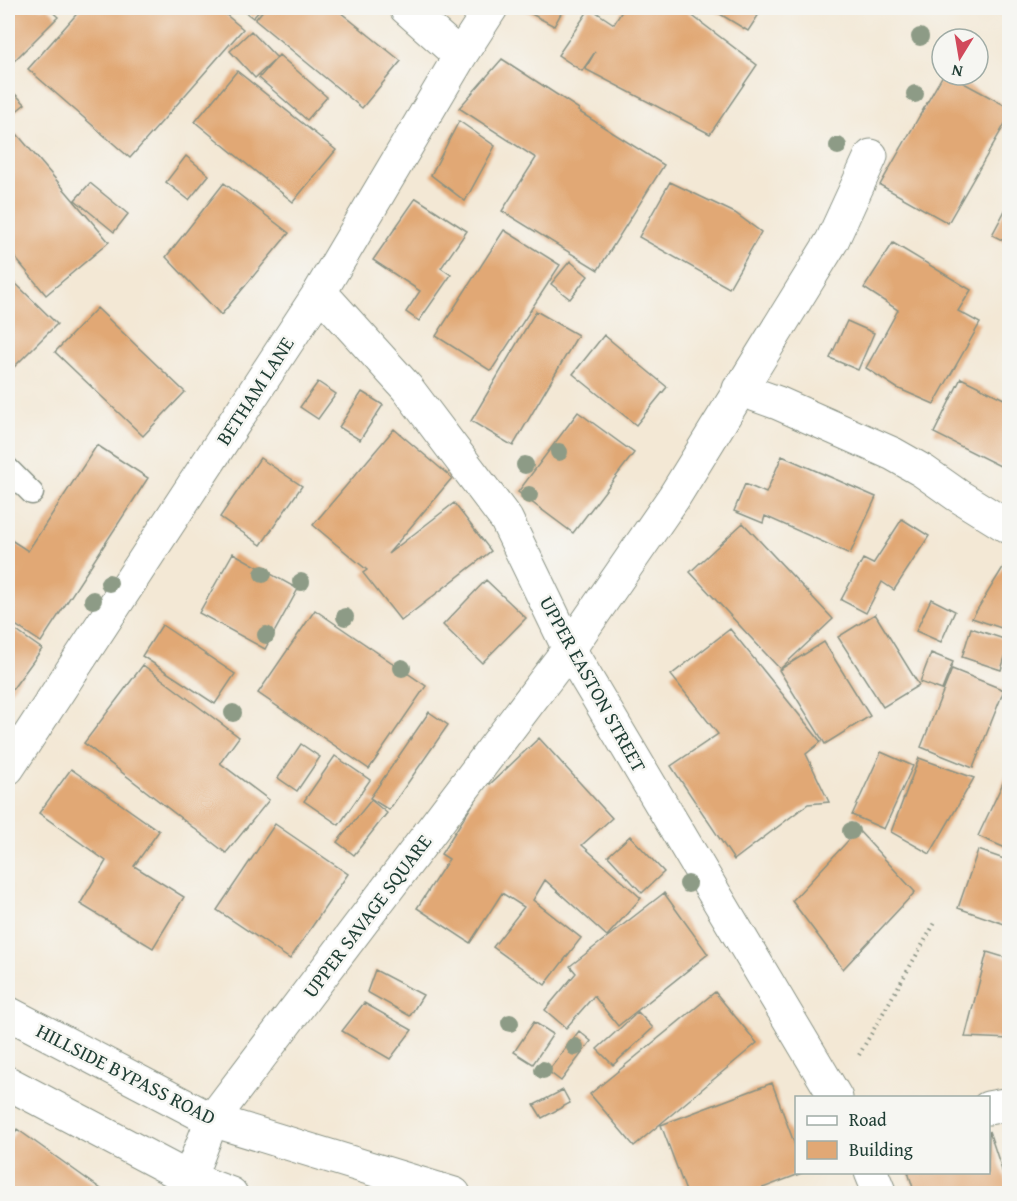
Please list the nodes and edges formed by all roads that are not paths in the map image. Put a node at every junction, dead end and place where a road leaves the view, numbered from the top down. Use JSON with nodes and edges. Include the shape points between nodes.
{"nodes":[{"id":1,"x":406,"y":8,"type":"edge"},
{"id":2,"x":491,"y":8,"type":"edge"},
{"id":3,"x":460,"y":56,"type":"junction"},
{"id":4,"x":871,"y":156,"type":"dead end"},
{"id":5,"x":320,"y":292,"type":"junction"},
{"id":6,"x":739,"y":389,"type":"junction"},
{"id":7,"x":8,"y":469,"type":"edge"},
{"id":8,"x":32,"y":493,"type":"dead end"},
{"id":9,"x":1010,"y":528,"type":"edge"},
{"id":10,"x":569,"y":649,"type":"junction"},
{"id":11,"x":8,"y":768,"type":"edge"},
{"id":12,"x":8,"y":1013,"type":"edge"},
{"id":13,"x":8,"y":1083,"type":"edge"},
{"id":14,"x":835,"y":1096,"type":"edge"},
{"id":15,"x":1010,"y":1104,"type":"edge"},
{"id":16,"x":990,"y":1108,"type":"edge"},
{"id":17,"x":212,"y":1120,"type":"junction"},
{"id":18,"x":871,"y":1174,"type":"edge"},
{"id":19,"x":185,"y":1186,"type":"edge"},
{"id":20,"x":231,"y":1194,"type":"edge"},
{"id":21,"x":454,"y":1194,"type":"edge"},
{"id":22,"x":880,"y":1194,"type":"edge"}],
"edges":[{"from":1,"to":3,"type":"street"},
{"from":2,"to":3,"type":"street","name":"BETHAM LANE"},
{"from":3,"to":5,"type":"street","name":"BETHAM LANE"},
{"from":4,"to":6,"type":"street","name":"UPPER SAVAGE SQUARE","via":[[832,241]]},
{"from":5,"to":10,"type":"street","name":"UPPER EASTON STREET","via":[[407,388],[506,519]]},
{"from":5,"to":11,"type":"street","name":"BETHAM LANE"},
{"from":6,"to":9,"type":"street","via":[[893,453]]},
{"from":6,"to":10,"type":"street","name":"UPPER SAVAGE SQUARE","via":[[674,497]]},
{"from":7,"to":8,"type":"lane"},
{"from":10,"to":14,"type":"street","name":"UPPER EASTON STREET"},
{"from":10,"to":17,"type":"street","name":"UPPER SAVAGE SQUARE"},
{"from":12,"to":17,"type":"street","name":"HILLSIDE BYPASS ROAD"},
{"from":13,"to":19,"type":"street"},
{"from":15,"to":16,"type":"street"},
{"from":17,"to":19,"type":"street","name":"UPPER SAVAGE SQUARE"},
{"from":17,"to":21,"type":"street","name":"HILLSIDE BYPASS ROAD"},
{"from":18,"to":22,"type":"street"},
{"from":19,"to":20,"type":"street"}]}
